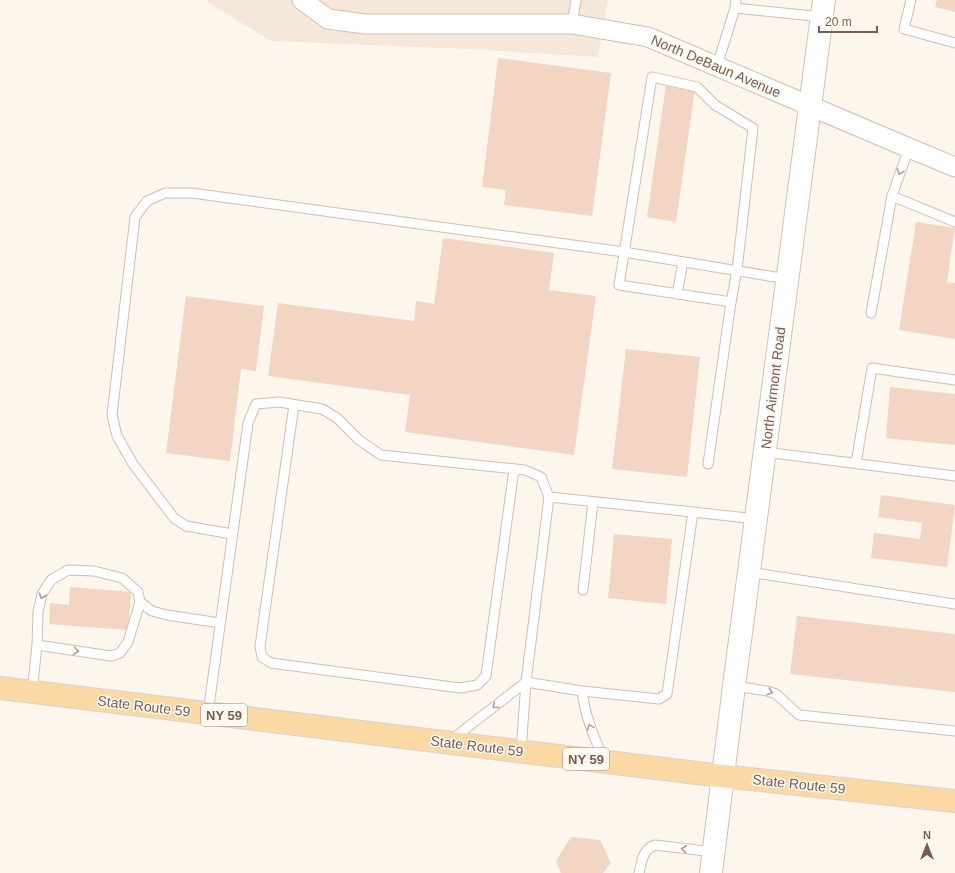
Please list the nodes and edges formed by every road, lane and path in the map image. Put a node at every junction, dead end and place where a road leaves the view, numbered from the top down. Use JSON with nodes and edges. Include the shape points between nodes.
{"nodes":[{"id":1,"x":302,"y":0,"type":"edge"},
{"id":2,"x":576,"y":0,"type":"edge"},
{"id":3,"x":911,"y":0,"type":"edge"},
{"id":4,"x":736,"y":4,"type":"edge"},
{"id":5,"x":823,"y":8,"type":"edge"},
{"id":6,"x":572,"y":24,"type":"junction"},
{"id":7,"x":955,"y":43,"type":"edge"},
{"id":8,"x":717,"y":66,"type":"junction"},
{"id":9,"x":810,"y":106,"type":"junction"},
{"id":10,"x":909,"y":148,"type":"junction"},
{"id":11,"x":955,"y":166,"type":"edge"},
{"id":12,"x":892,"y":196,"type":"junction"},
{"id":13,"x":955,"y":222,"type":"edge"},
{"id":14,"x":624,"y":252,"type":"junction"},
{"id":15,"x":684,"y":262,"type":"junction"},
{"id":16,"x":737,"y":270,"type":"junction"},
{"id":17,"x":787,"y":278,"type":"junction"},
{"id":18,"x":677,"y":294,"type":"junction"},
{"id":19,"x":732,"y":302,"type":"junction"},
{"id":20,"x":872,"y":314,"type":"dead end"},
{"id":21,"x":955,"y":380,"type":"edge"},
{"id":22,"x":294,"y":405,"type":"junction"},
{"id":23,"x":765,"y":452,"type":"junction"},
{"id":24,"x":856,"y":463,"type":"junction"},
{"id":25,"x":708,"y":464,"type":"dead end"},
{"id":26,"x":514,"y":468,"type":"junction"},
{"id":27,"x":955,"y":476,"type":"edge"},
{"id":28,"x":549,"y":497,"type":"junction"},
{"id":29,"x":593,"y":502,"type":"junction"},
{"id":30,"x":692,"y":512,"type":"junction"},
{"id":31,"x":756,"y":519,"type":"junction"},
{"id":32,"x":232,"y":534,"type":"junction"},
{"id":33,"x":749,"y":572,"type":"junction"},
{"id":34,"x":583,"y":590,"type":"dead end"},
{"id":35,"x":140,"y":602,"type":"junction"},
{"id":36,"x":955,"y":604,"type":"edge"},
{"id":37,"x":220,"y":623,"type":"junction"},
{"id":38,"x":37,"y":645,"type":"junction"},
{"id":39,"x":526,"y":682,"type":"junction"},
{"id":40,"x":734,"y":686,"type":"junction"},
{"id":41,"x":0,"y":688,"type":"edge"},
{"id":42,"x":582,"y":691,"type":"junction"},
{"id":43,"x":32,"y":692,"type":"junction"},
{"id":44,"x":208,"y":713,"type":"junction"},
{"id":45,"x":955,"y":731,"type":"edge"},
{"id":46,"x":449,"y":742,"type":"junction"},
{"id":47,"x":521,"y":751,"type":"junction"},
{"id":48,"x":604,"y":761,"type":"junction"},
{"id":49,"x":722,"y":776,"type":"junction"},
{"id":50,"x":955,"y":801,"type":"edge"},
{"id":51,"x":714,"y":852,"type":"junction"},
{"id":52,"x":639,"y":873,"type":"edge"},
{"id":53,"x":711,"y":873,"type":"edge"}],
"edges":[{"from":1,"to":6,"type":"street","name":"North DeBaun Avenue","via":[[328,19],[365,24]]},
{"from":2,"to":6,"type":"lane"},
{"from":3,"to":7,"type":"lane","via":[[904,29]]},
{"from":4,"to":5,"type":"lane"},
{"from":4,"to":8,"type":"lane"},
{"from":5,"to":9,"type":"street","name":"North Airmont Road"},
{"from":6,"to":8,"type":"street","name":"North DeBaun Avenue","via":[[648,37]]},
{"from":8,"to":9,"type":"street","name":"North DeBaun Avenue"},
{"from":9,"to":10,"type":"street","name":"North DeBaun Avenue"},
{"from":9,"to":17,"type":"street","name":"North Airmont Road"},
{"from":10,"to":11,"type":"street","name":"North DeBaun Avenue"},
{"from":10,"to":12,"type":"lane","one_way":true},
{"from":12,"to":13,"type":"lane"},
{"from":12,"to":20,"type":"lane"},
{"from":14,"to":15,"type":"lane"},
{"from":14,"to":16,"type":"lane","via":[[652,76],[697,87],[715,105],[752,128]]},
{"from":14,"to":18,"type":"lane","via":[[619,285]]},
{"from":14,"to":32,"type":"lane","via":[[192,193],[165,193],[147,201],[135,217],[112,415],[116,436],[133,464],[174,518],[186,526]]},
{"from":15,"to":16,"type":"lane"},
{"from":15,"to":18,"type":"lane"},
{"from":16,"to":17,"type":"lane"},
{"from":16,"to":19,"type":"lane"},
{"from":17,"to":23,"type":"street","name":"North Airmont Road"},
{"from":18,"to":19,"type":"lane"},
{"from":19,"to":25,"type":"lane"},
{"from":21,"to":24,"type":"lane","via":[[872,368]]},
{"from":22,"to":26,"type":"lane","via":[[322,409],[337,418],[359,440],[381,455]]},
{"from":22,"to":26,"type":"lane","via":[[260,646],[262,657],[271,663],[460,688],[477,685],[486,676]]},
{"from":22,"to":32,"type":"lane","via":[[279,402],[256,404],[248,423]]},
{"from":23,"to":24,"type":"lane"},
{"from":23,"to":31,"type":"street","name":"North Airmont Road"},
{"from":24,"to":27,"type":"lane"},
{"from":26,"to":28,"type":"lane","via":[[542,477]]},
{"from":28,"to":29,"type":"lane"},
{"from":28,"to":39,"type":"lane"},
{"from":29,"to":30,"type":"lane"},
{"from":29,"to":34,"type":"lane"},
{"from":30,"to":31,"type":"lane"},
{"from":30,"to":42,"type":"lane","via":[[667,694],[658,699]]},
{"from":31,"to":33,"type":"street","name":"North Airmont Road"},
{"from":32,"to":37,"type":"lane"},
{"from":33,"to":36,"type":"lane"},
{"from":33,"to":40,"type":"street","name":"North Airmont Road"},
{"from":35,"to":37,"type":"lane","via":[[152,611]]},
{"from":38,"to":35,"type":"lane","one_way":true,"via":[[111,656],[120,653],[128,642]]},
{"from":35,"to":38,"type":"lane","one_way":true,"via":[[138,592],[122,578],[68,570],[51,580],[42,594],[38,612]]},
{"from":37,"to":44,"type":"lane"},
{"from":38,"to":43,"type":"lane"},
{"from":39,"to":42,"type":"lane"},
{"from":39,"to":46,"type":"lane","one_way":true},
{"from":39,"to":47,"type":"lane"},
{"from":40,"to":45,"type":"lane","one_way":true,"via":[[776,694],[798,714]]},
{"from":40,"to":49,"type":"street","name":"North Airmont Road"},
{"from":41,"to":43,"type":"main road","name":"State Route 59","number":"NY 59"},
{"from":48,"to":42,"type":"lane","one_way":true,"via":[[588,723]]},
{"from":43,"to":44,"type":"main road","name":"State Route 59","number":"NY 59"},
{"from":44,"to":46,"type":"main road","name":"State Route 59","number":"NY 59"},
{"from":46,"to":47,"type":"main road","name":"State Route 59","number":"NY 59"},
{"from":47,"to":48,"type":"main road","name":"State Route 59","number":"NY 59"},
{"from":48,"to":49,"type":"main road","name":"State Route 59","number":"NY 59"},
{"from":49,"to":50,"type":"main road","name":"State Route 59","number":"NY 59"},
{"from":49,"to":51,"type":"street","name":"North Airmont Road"},
{"from":51,"to":52,"type":"lane","one_way":true,"via":[[655,845],[644,852]]},
{"from":51,"to":53,"type":"street","name":"North Airmont Road"}]}
